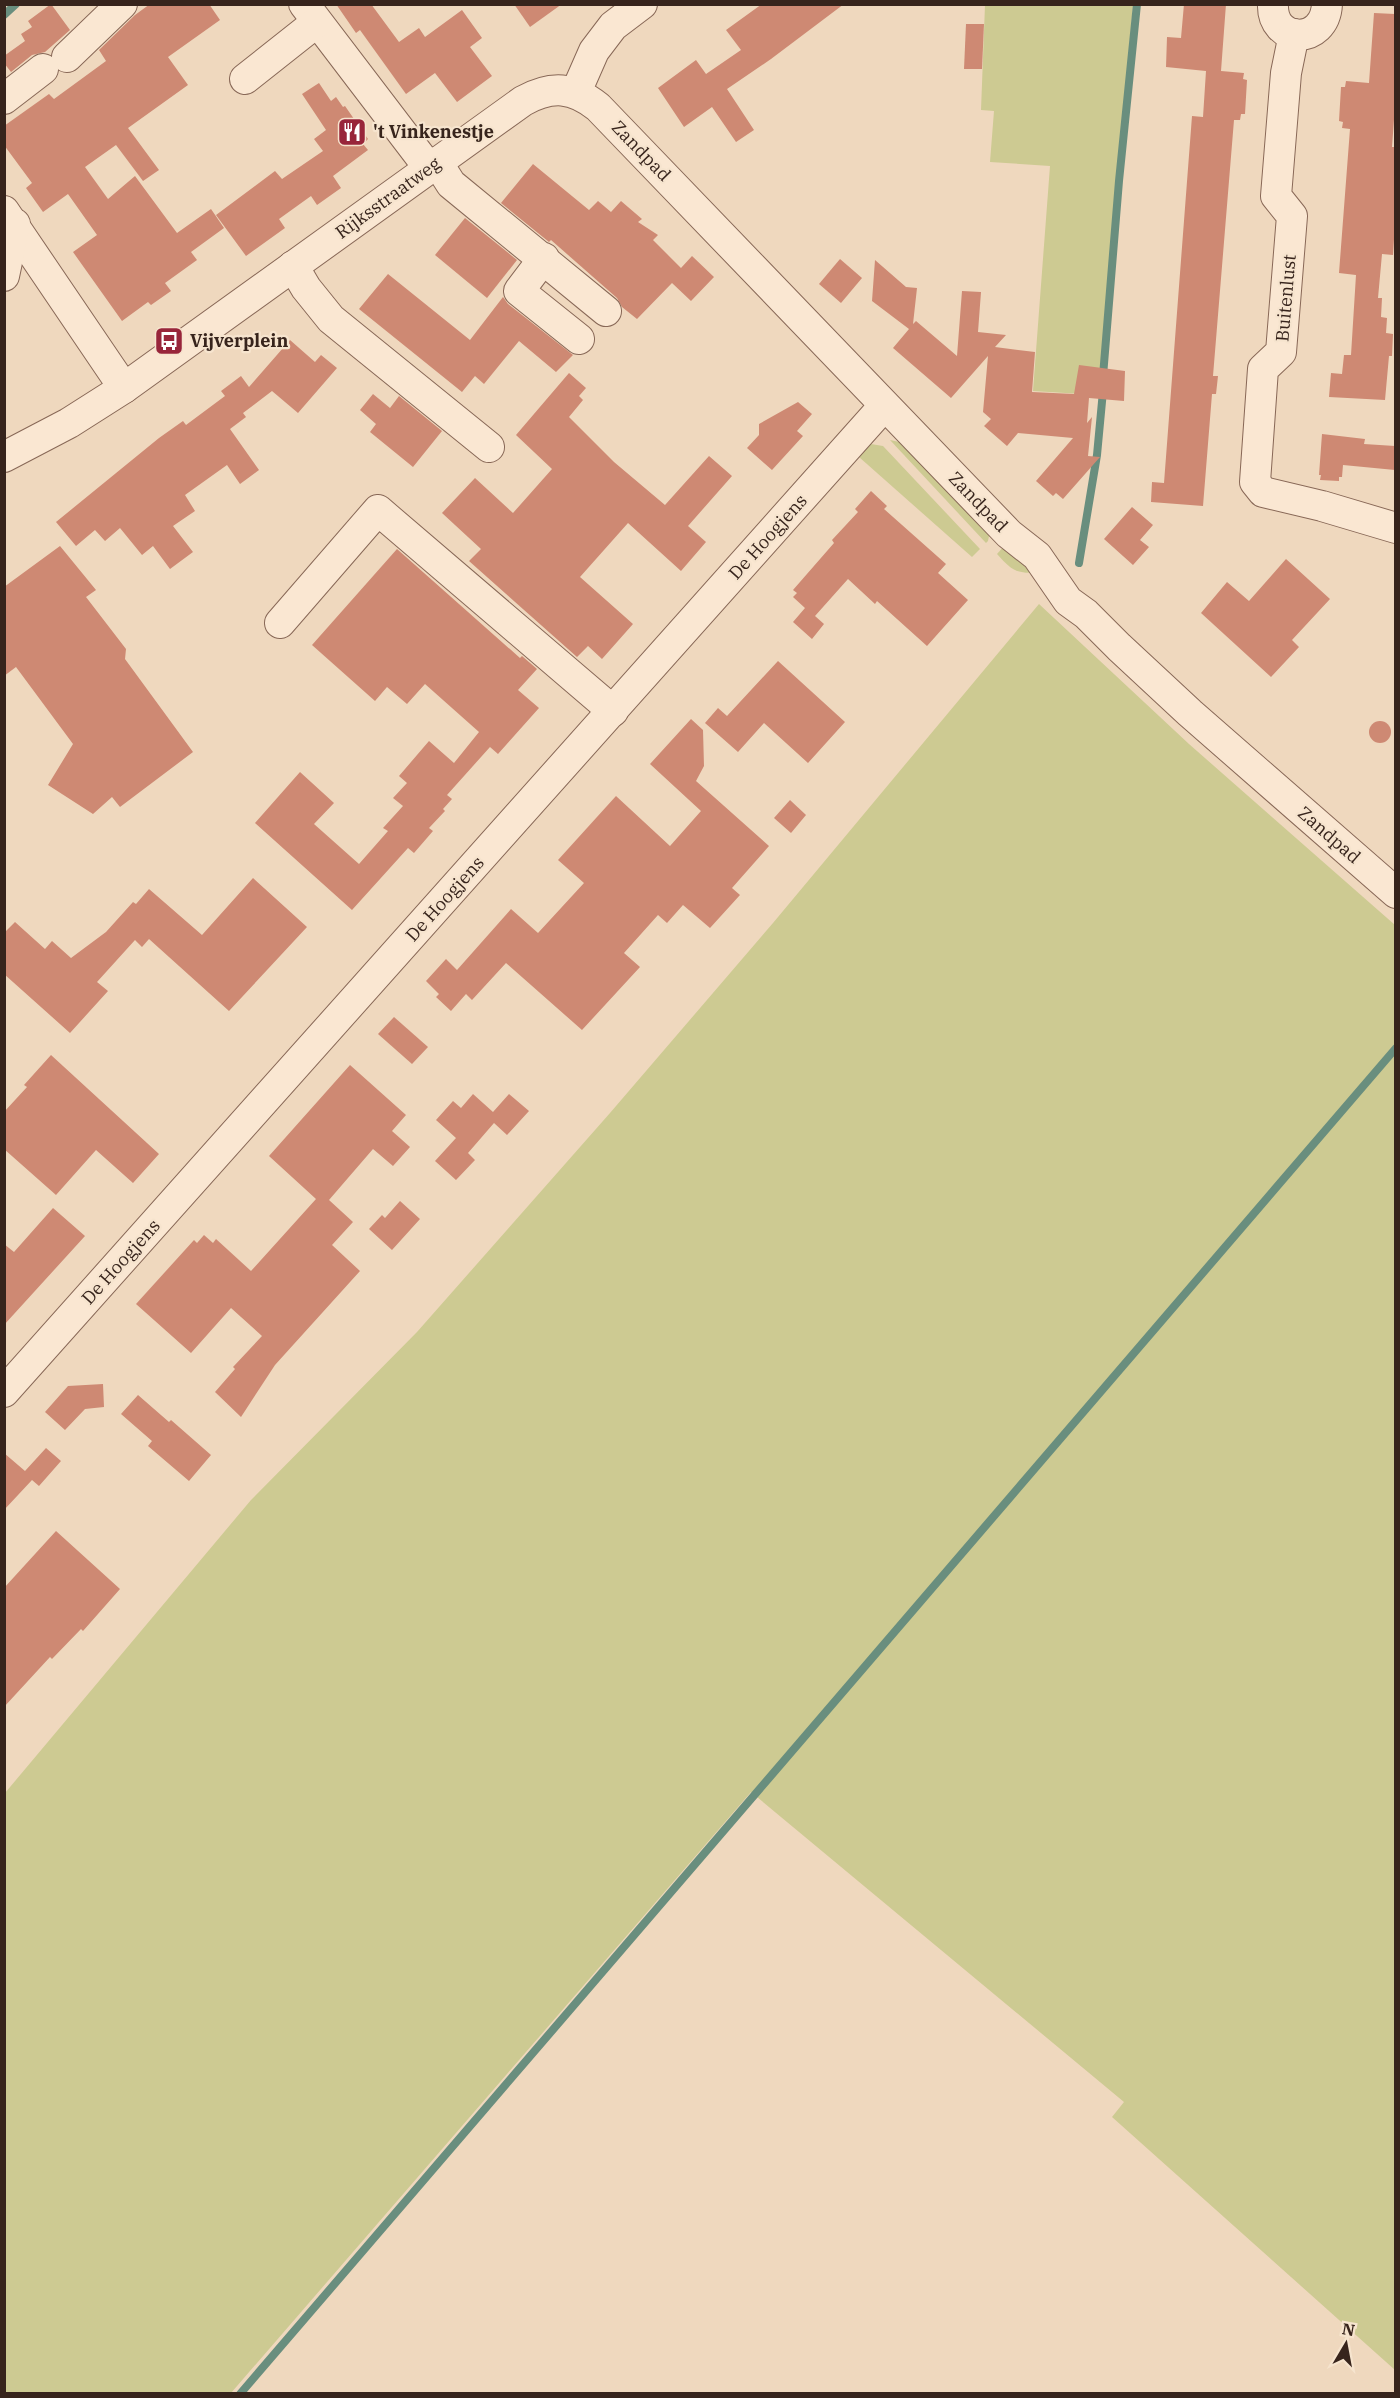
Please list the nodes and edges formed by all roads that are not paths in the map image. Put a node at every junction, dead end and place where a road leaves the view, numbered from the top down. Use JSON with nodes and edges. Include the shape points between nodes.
{"nodes":[{"id":1,"x":122,"y":4,"type":"edge"},
{"id":2,"x":642,"y":4,"type":"edge"},
{"id":3,"x":1273,"y":4,"type":"edge"},
{"id":4,"x":1327,"y":4,"type":"edge"},
{"id":5,"x":310,"y":13,"type":"edge"},
{"id":6,"x":1294,"y":34,"type":"junction"},
{"id":7,"x":245,"y":79,"type":"dead end"},
{"id":8,"x":576,"y":92,"type":"junction"},
{"id":9,"x":4,"y":99,"type":"edge"},
{"id":10,"x":433,"y":165,"type":"junction"},
{"id":11,"x":10,"y":217,"type":"edge"},
{"id":12,"x":544,"y":258,"type":"junction"},
{"id":13,"x":293,"y":266,"type":"junction"},
{"id":14,"x":4,"y":276,"type":"edge"},
{"id":15,"x":606,"y":311,"type":"dead end"},
{"id":16,"x":579,"y":339,"type":"dead end"},
{"id":17,"x":124,"y":388,"type":"junction"},
{"id":18,"x":885,"y":406,"type":"junction"},
{"id":19,"x":489,"y":447,"type":"dead end"},
{"id":20,"x":4,"y":457,"type":"edge"},
{"id":21,"x":1395,"y":528,"type":"edge"},
{"id":22,"x":280,"y":623,"type":"dead end"},
{"id":23,"x":613,"y":711,"type":"junction"},
{"id":24,"x":1395,"y":893,"type":"edge"},
{"id":25,"x":4,"y":1392,"type":"edge"}],
"edges":[{"from":1,"to":9,"type":"street","via":[[55,63]]},
{"from":2,"to":8,"type":"street","via":[[613,26],[594,51]]},
{"from":3,"to":6,"type":"street","via":[[1275,19]]},
{"from":4,"to":6,"type":"street","via":[[1318,28],[1303,35]]},
{"from":5,"to":7,"type":"street"},
{"from":5,"to":10,"type":"street"},
{"from":6,"to":21,"type":"street","name":"Buitenlust","via":[[1286,73],[1276,196],[1292,216],[1281,352],[1263,369],[1256,482],[1263,492]]},
{"from":8,"to":10,"type":"street","name":"Rijksstraatweg","via":[[536,94]]},
{"from":8,"to":18,"type":"street","name":"Zandpad","via":[[598,107]]},
{"from":10,"to":12,"type":"street","via":[[451,184]]},
{"from":10,"to":13,"type":"street","name":"Rijksstraatweg"},
{"from":11,"to":14,"type":"street"},
{"from":11,"to":17,"type":"street"},
{"from":12,"to":15,"type":"street"},
{"from":12,"to":16,"type":"street","via":[[519,291]]},
{"from":13,"to":17,"type":"street","name":"Rijksstraatweg"},
{"from":13,"to":19,"type":"street","via":[[331,318]]},
{"from":17,"to":20,"type":"street","name":"Rijksstraatweg"},
{"from":18,"to":23,"type":"street","name":"De Hoogjens"},
{"from":18,"to":24,"type":"street","name":"Zandpad","via":[[1009,534],[1037,556],[1068,601]]},
{"from":22,"to":23,"type":"street","via":[[378,510]]},
{"from":23,"to":25,"type":"street","name":"De Hoogjens"}]}
